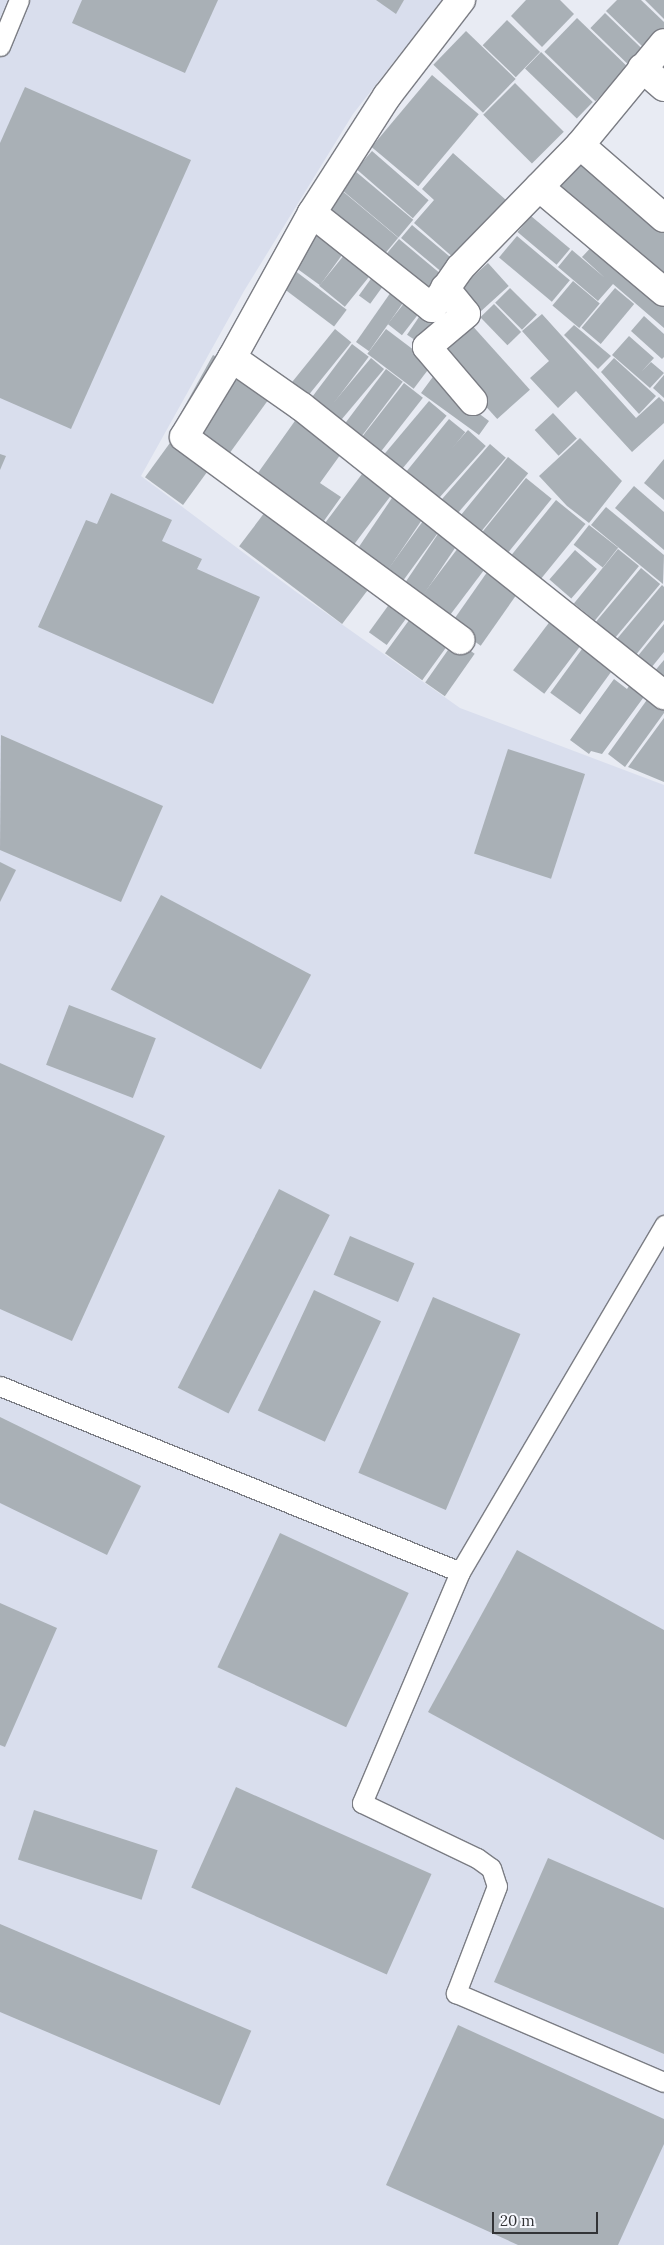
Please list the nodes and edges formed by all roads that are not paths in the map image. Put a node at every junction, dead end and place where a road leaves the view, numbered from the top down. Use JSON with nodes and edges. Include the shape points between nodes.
{"nodes":[{"id":1,"x":19,"y":0,"type":"edge"},
{"id":2,"x":461,"y":0,"type":"edge"},
{"id":3,"x":664,"y":43,"type":"edge"},
{"id":4,"x":0,"y":46,"type":"edge"},
{"id":5,"x":642,"y":68,"type":"junction"},
{"id":6,"x":664,"y":87,"type":"edge"},
{"id":7,"x":580,"y":145,"type":"junction"},
{"id":8,"x":540,"y":187,"type":"junction"},
{"id":9,"x":312,"y":213,"type":"junction"},
{"id":10,"x":664,"y":218,"type":"edge"},
{"id":11,"x":445,"y":288,"type":"junction"},
{"id":12,"x":664,"y":292,"type":"edge"},
{"id":13,"x":232,"y":358,"type":"junction"},
{"id":14,"x":473,"y":400,"type":"dead end"},
{"id":15,"x":460,"y":640,"type":"dead end"},
{"id":16,"x":664,"y":695,"type":"edge"},
{"id":17,"x":662,"y":1232,"type":"edge"},
{"id":18,"x":0,"y":1386,"type":"edge"},
{"id":19,"x":460,"y":1572,"type":"junction"},
{"id":20,"x":664,"y":2082,"type":"edge"}],
"edges":[{"from":1,"to":4,"type":"lane"},
{"from":2,"to":9,"type":"street","via":[[387,96]]},
{"from":3,"to":5,"type":"street"},
{"from":5,"to":6,"type":"street"},
{"from":5,"to":7,"type":"street"},
{"from":7,"to":8,"type":"street"},
{"from":7,"to":10,"type":"street"},
{"from":8,"to":11,"type":"street","via":[[460,268]]},
{"from":8,"to":12,"type":"street"},
{"from":9,"to":11,"type":"street","via":[[432,308]]},
{"from":9,"to":13,"type":"street"},
{"from":11,"to":14,"type":"street","via":[[466,314],[427,347]]},
{"from":13,"to":15,"type":"street","via":[[184,437]]},
{"from":13,"to":16,"type":"street","via":[[302,407]]},
{"from":17,"to":19,"type":"lane"},
{"from":18,"to":19,"type":"lane"},
{"from":19,"to":20,"type":"lane","via":[[362,1803],[477,1858],[491,1868],[498,1886],[456,1993]]}]}
